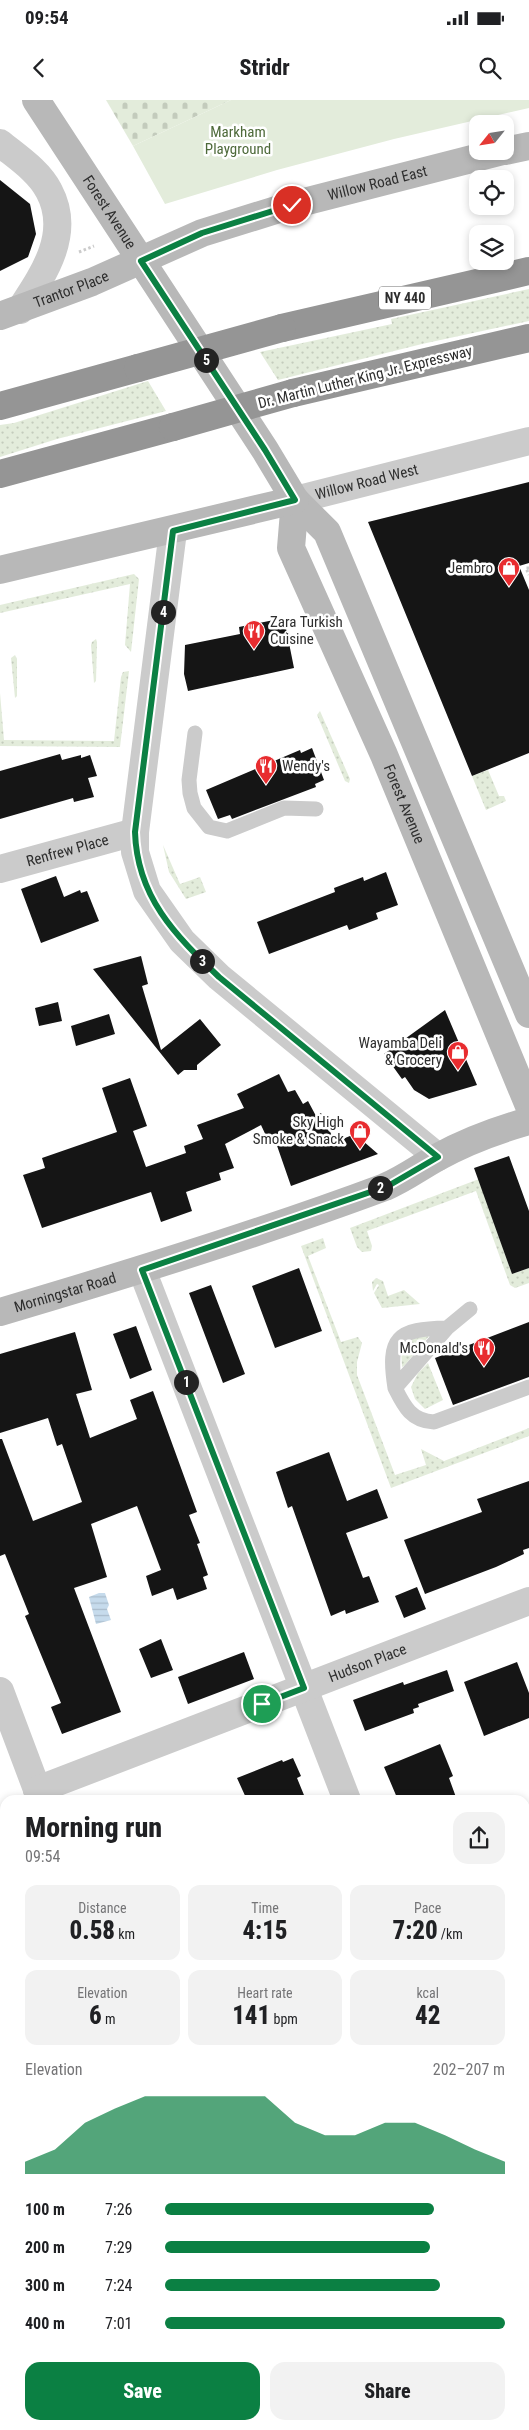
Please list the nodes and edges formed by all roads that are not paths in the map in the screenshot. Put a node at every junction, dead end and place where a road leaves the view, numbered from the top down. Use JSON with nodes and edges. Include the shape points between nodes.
{"nodes":[{"id":1,"x":36,"y":100,"type":"edge"},
{"id":2,"x":0,"y":143,"type":"edge"},
{"id":3,"x":529,"y":146,"type":"edge"},
{"id":4,"x":514,"y":149,"type":"edge"},
{"id":5,"x":469,"y":160,"type":"edge"},
{"id":6,"x":141,"y":261,"type":"junction"},
{"id":7,"x":529,"y":271,"type":"edge"},
{"id":8,"x":10,"y":313,"type":"edge"},
{"id":9,"x":529,"y":338,"type":"edge"},
{"id":10,"x":0,"y":406,"type":"edge"},
{"id":11,"x":529,"y":441,"type":"edge"},
{"id":12,"x":0,"y":474,"type":"edge"},
{"id":13,"x":295,"y":500,"type":"junction"},
{"id":14,"x":173,"y":531,"type":"junction"},
{"id":15,"x":0,"y":570,"type":"edge"},
{"id":16,"x":195,"y":733,"type":"dead end"},
{"id":17,"x":316,"y":809,"type":"dead end"},
{"id":18,"x":135,"y":832,"type":"junction"},
{"id":19,"x":0,"y":869,"type":"edge"},
{"id":20,"x":529,"y":1014,"type":"edge"},
{"id":21,"x":529,"y":1106,"type":"edge"},
{"id":22,"x":529,"y":1121,"type":"edge"},
{"id":23,"x":438,"y":1157,"type":"junction"},
{"id":24,"x":142,"y":1270,"type":"junction"},
{"id":25,"x":470,"y":1309,"type":"dead end"},
{"id":26,"x":0,"y":1312,"type":"edge"},
{"id":27,"x":447,"y":1328,"type":"junction"},
{"id":28,"x":529,"y":1387,"type":"edge"},
{"id":29,"x":395,"y":1388,"type":"junction"},
{"id":30,"x":529,"y":1601,"type":"edge"},
{"id":31,"x":304,"y":1688,"type":"junction"},
{"id":32,"x":0,"y":1691,"type":"edge"},
{"id":33,"x":39,"y":1795,"type":"edge"},
{"id":34,"x":344,"y":1795,"type":"edge"}],
"edges":[{"from":1,"to":6,"type":"main road","name":"Forest Avenue"},
{"from":2,"to":8,"type":"street","via":[[28,165],[49,190],[55,205],[58,231],[49,263]]},
{"from":3,"to":4,"type":"main road","name":"Willow Road East"},
{"from":5,"to":6,"type":"main road","name":"Willow Road East","via":[[283,208],[202,233]]},
{"from":6,"to":8,"type":"main road","name":"Trantor Place"},
{"from":6,"to":13,"type":"main road","name":"Forest Avenue"},
{"from":7,"to":10,"type":"highway","number":"NY 440","bridge":true,"via":[[282,328]]},
{"from":9,"to":12,"type":"highway","name":"Dr. Martin Luther King Jr. Expressway","bridge":true,"via":[[293,393]]},
{"from":11,"to":13,"type":"street","name":"Willow Road West"},
{"from":13,"to":14,"type":"main road","name":"Willow Road West"},
{"from":13,"to":20,"type":"main road","name":"Forest Avenue","via":[[327,532]]},
{"from":13,"to":21,"type":"main road","name":"Forest Avenue","via":[[291,548],[380,746]]},
{"from":14,"to":15,"type":"main road","name":"Willow Road West"},
{"from":14,"to":18,"type":"street"},
{"from":16,"to":17,"type":"lane","via":[[190,793],[194,808],[209,827],[227,831],[284,808]]},
{"from":18,"to":19,"type":"street","name":"Renfrew Place"},
{"from":18,"to":23,"type":"street","via":[[135,852],[147,892],[182,941],[219,977]]},
{"from":22,"to":23,"type":"main road","name":"Morningstar Road","via":[[494,1130]]},
{"from":23,"to":24,"type":"main road","name":"Morningstar Road","via":[[388,1186]]},
{"from":24,"to":26,"type":"main road","name":"Morningstar Road"},
{"from":24,"to":31,"type":"street"},
{"from":25,"to":27,"type":"lane"},
{"from":27,"to":29,"type":"lane"},
{"from":27,"to":29,"type":"lane","via":[[419,1329],[398,1340],[392,1350]]},
{"from":28,"to":29,"type":"lane","via":[[434,1422],[414,1416]]},
{"from":30,"to":31,"type":"street","name":"Hudson Place"},
{"from":31,"to":33,"type":"street","name":"Hudson Place"},
{"from":31,"to":34,"type":"street"},
{"from":32,"to":33,"type":"street"}]}
